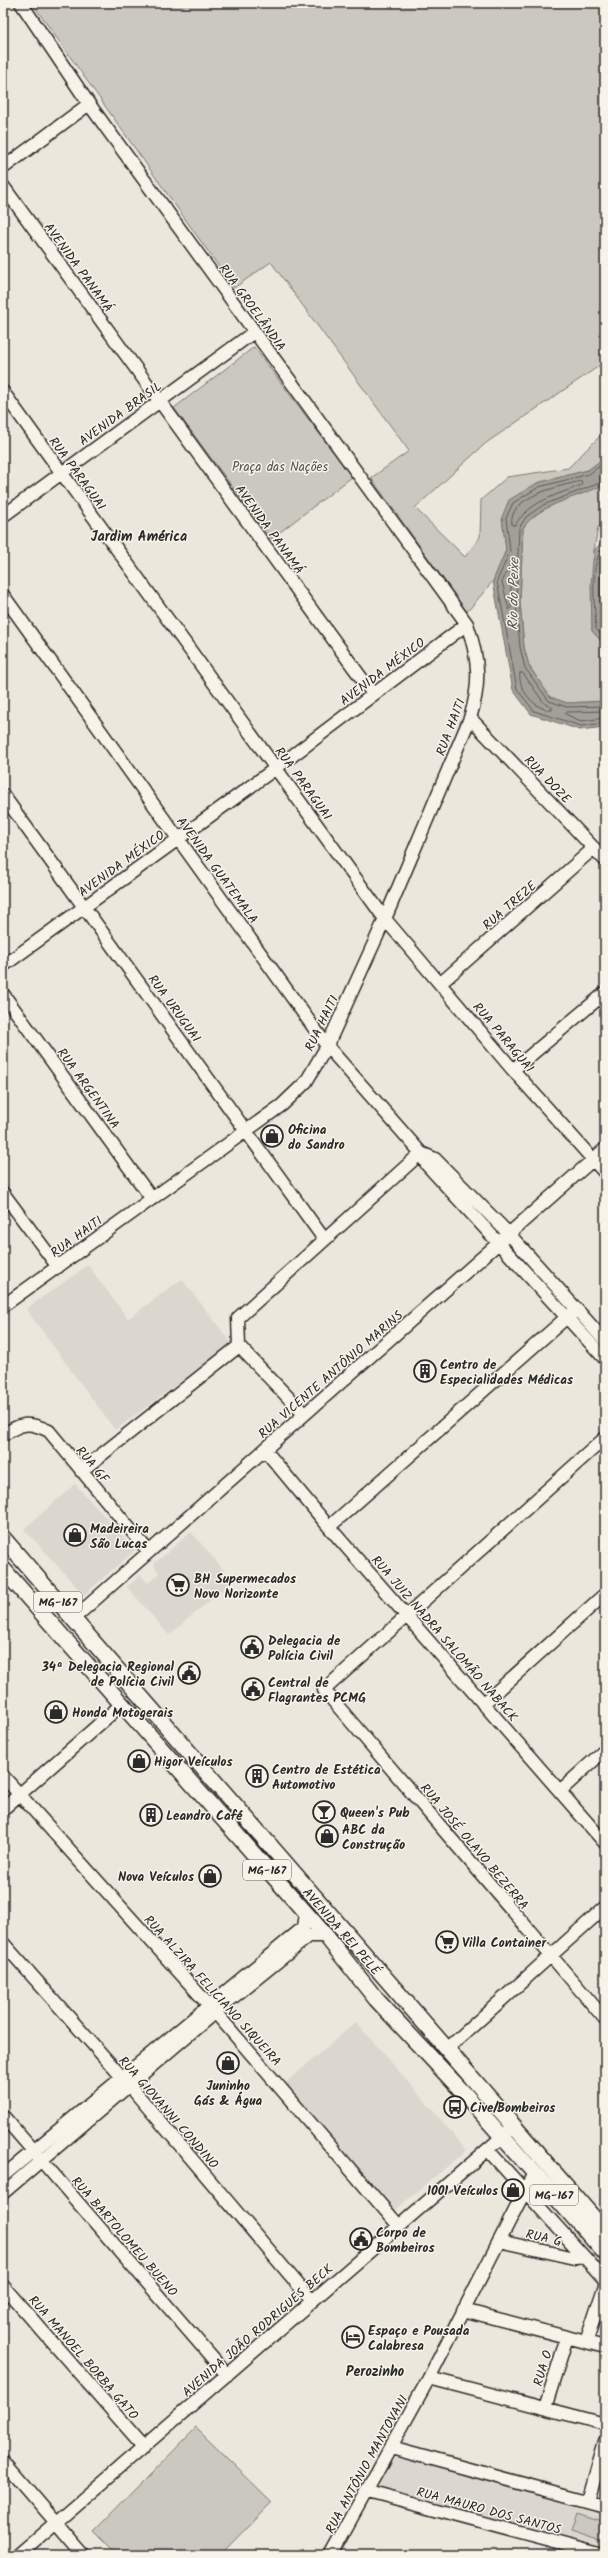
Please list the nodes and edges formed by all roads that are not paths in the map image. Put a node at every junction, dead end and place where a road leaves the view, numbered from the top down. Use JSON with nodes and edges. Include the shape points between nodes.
{"nodes":[{"id":1,"x":21,"y":3,"type":"edge"},
{"id":2,"x":89,"y":104,"type":"junction"},
{"id":3,"x":3,"y":168,"type":"edge"},
{"id":4,"x":3,"y":186,"type":"edge"},
{"id":5,"x":254,"y":332,"type":"junction"},
{"id":6,"x":3,"y":392,"type":"edge"},
{"id":7,"x":160,"y":402,"type":"junction"},
{"id":8,"x":62,"y":473,"type":"junction"},
{"id":9,"x":3,"y":516,"type":"edge"},
{"id":10,"x":3,"y":595,"type":"edge"},
{"id":11,"x":467,"y":624,"type":"junction"},
{"id":12,"x":373,"y":694,"type":"junction"},
{"id":13,"x":470,"y":718,"type":"junction"},
{"id":14,"x":276,"y":768,"type":"junction"},
{"id":15,"x":3,"y":795,"type":"edge"},
{"id":16,"x":178,"y":839,"type":"junction"},
{"id":17,"x":594,"y":848,"type":"junction"},
{"id":18,"x":605,"y":860,"type":"edge"},
{"id":19,"x":84,"y":907,"type":"junction"},
{"id":20,"x":385,"y":919,"type":"junction"},
{"id":21,"x":3,"y":966,"type":"edge"},
{"id":22,"x":441,"y":983,"type":"junction"},
{"id":23,"x":605,"y":993,"type":"edge"},
{"id":24,"x":3,"y":994,"type":"edge"},
{"id":25,"x":327,"y":1046,"type":"junction"},
{"id":26,"x":513,"y":1070,"type":"junction"},
{"id":27,"x":247,"y":1130,"type":"junction"},
{"id":28,"x":605,"y":1149,"type":"edge"},
{"id":29,"x":421,"y":1153,"type":"junction"},
{"id":30,"x":593,"y":1160,"type":"junction"},
{"id":31,"x":605,"y":1173,"type":"edge"},
{"id":32,"x":3,"y":1193,"type":"edge"},
{"id":33,"x":152,"y":1199,"type":"junction"},
{"id":34,"x":324,"y":1239,"type":"junction"},
{"id":35,"x":505,"y":1239,"type":"junction"},
{"id":36,"x":58,"y":1267,"type":"junction"},
{"id":37,"x":3,"y":1306,"type":"edge"},
{"id":38,"x":572,"y":1313,"type":"junction"},
{"id":39,"x":605,"y":1341,"type":"edge"},
{"id":40,"x":239,"y":1346,"type":"junction"},
{"id":41,"x":605,"y":1359,"type":"edge"},
{"id":42,"x":304,"y":1414,"type":"junction"},
{"id":43,"x":3,"y":1435,"type":"edge"},
{"id":44,"x":605,"y":1438,"type":"edge"},
{"id":45,"x":265,"y":1450,"type":"junction"},
{"id":46,"x":81,"y":1471,"type":"junction"},
{"id":47,"x":329,"y":1527,"type":"junction"},
{"id":48,"x":3,"y":1538,"type":"edge"},
{"id":49,"x":149,"y":1552,"type":"junction"},
{"id":50,"x":3,"y":1569,"type":"edge"},
{"id":51,"x":605,"y":1594,"type":"edge"},
{"id":52,"x":407,"y":1614,"type":"junction"},
{"id":53,"x":73,"y":1619,"type":"junction"},
{"id":54,"x":482,"y":1704,"type":"junction"},
{"id":55,"x":121,"y":1705,"type":"junction"},
{"id":56,"x":605,"y":1750,"type":"edge"},
{"id":57,"x":3,"y":1776,"type":"edge"},
{"id":58,"x":560,"y":1790,"type":"junction"},
{"id":59,"x":19,"y":1795,"type":"junction"},
{"id":60,"x":3,"y":1809,"type":"edge"},
{"id":61,"x":605,"y":1843,"type":"edge"},
{"id":62,"x":605,"y":1907,"type":"edge"},
{"id":63,"x":306,"y":1914,"type":"junction"},
{"id":64,"x":326,"y":1936,"type":"junction"},
{"id":65,"x":3,"y":1943,"type":"edge"},
{"id":66,"x":551,"y":1956,"type":"junction"},
{"id":67,"x":212,"y":2008,"type":"junction"},
{"id":68,"x":605,"y":2019,"type":"edge"},
{"id":69,"x":446,"y":2050,"type":"junction"},
{"id":70,"x":125,"y":2081,"type":"junction"},
{"id":71,"x":3,"y":2116,"type":"edge"},
{"id":72,"x":514,"y":2126,"type":"junction"},
{"id":73,"x":502,"y":2137,"type":"junction"},
{"id":74,"x":33,"y":2150,"type":"junction"},
{"id":75,"x":488,"y":2150,"type":"junction"},
{"id":76,"x":41,"y":2161,"type":"junction"},
{"id":77,"x":534,"y":2173,"type":"junction"},
{"id":78,"x":3,"y":2176,"type":"edge"},
{"id":79,"x":3,"y":2193,"type":"edge"},
{"id":80,"x":525,"y":2193,"type":"junction"},
{"id":81,"x":399,"y":2226,"type":"junction"},
{"id":82,"x":605,"y":2231,"type":"edge"},
{"id":83,"x":499,"y":2241,"type":"junction"},
{"id":84,"x":605,"y":2253,"type":"edge"},
{"id":85,"x":584,"y":2257,"type":"junction"},
{"id":86,"x":605,"y":2280,"type":"edge"},
{"id":87,"x":605,"y":2284,"type":"edge"},
{"id":88,"x":3,"y":2286,"type":"edge"},
{"id":89,"x":312,"y":2301,"type":"junction"},
{"id":90,"x":463,"y":2310,"type":"junction"},
{"id":91,"x":567,"y":2337,"type":"junction"},
{"id":92,"x":586,"y":2342,"type":"junction"},
{"id":93,"x":605,"y":2347,"type":"edge"},
{"id":94,"x":227,"y":2375,"type":"junction"},
{"id":95,"x":429,"y":2378,"type":"junction"},
{"id":96,"x":545,"y":2408,"type":"junction"},
{"id":97,"x":605,"y":2424,"type":"edge"},
{"id":98,"x":605,"y":2442,"type":"edge"},
{"id":99,"x":144,"y":2447,"type":"junction"},
{"id":100,"x":391,"y":2448,"type":"junction"},
{"id":101,"x":3,"y":2461,"type":"edge"},
{"id":102,"x":368,"y":2492,"type":"junction"},
{"id":103,"x":588,"y":2501,"type":"junction"},
{"id":104,"x":605,"y":2506,"type":"edge"},
{"id":105,"x":55,"y":2523,"type":"junction"},
{"id":106,"x":570,"y":2551,"type":"edge"},
{"id":107,"x":18,"y":2555,"type":"edge"},
{"id":108,"x":84,"y":2555,"type":"edge"},
{"id":109,"x":331,"y":2555,"type":"edge"},
{"id":110,"x":603,"y":2555,"type":"edge"}],
"edges":[{"from":1,"to":2,"type":"street","name":"RUA GROELÂNDIA"},
{"from":2,"to":3,"type":"street"},
{"from":2,"to":5,"type":"street","name":"RUA GROELÂNDIA"},
{"from":4,"to":7,"type":"street","name":"AVENIDA PANAMÁ"},
{"from":5,"to":7,"type":"street","name":"AVENIDA BRASIL"},
{"from":5,"to":11,"type":"street","name":"RUA GROELÂNDIA"},
{"from":6,"to":8,"type":"street","name":"RUA PARAGUAI"},
{"from":7,"to":8,"type":"street","name":"AVENIDA BRASIL"},
{"from":7,"to":12,"type":"street","name":"AVENIDA PANAMÁ"},
{"from":8,"to":9,"type":"street","name":"AVENIDA BRASIL"},
{"from":8,"to":14,"type":"street","name":"RUA PARAGUAI"},
{"from":10,"to":16,"type":"street","name":"AVENIDA GUATEMALA"},
{"from":11,"to":12,"type":"street","name":"AVENIDA MÉXICO"},
{"from":11,"to":13,"type":"street","name":"RUA HAITI","via":[[478,665],[476,698]]},
{"from":12,"to":14,"type":"street","name":"AVENIDA MÉXICO"},
{"from":13,"to":17,"type":"street","name":"RUA DOZE"},
{"from":13,"to":20,"type":"street","name":"RUA HAITI"},
{"from":14,"to":16,"type":"street","name":"AVENIDA MÉXICO"},
{"from":14,"to":20,"type":"street","name":"RUA PARAGUAI"},
{"from":15,"to":19,"type":"street","name":"RUA URUGUAI"},
{"from":16,"to":19,"type":"street","name":"AVENIDA MÉXICO"},
{"from":16,"to":25,"type":"street","name":"AVENIDA GUATEMALA"},
{"from":17,"to":18,"type":"street","name":"RUA DOZE"},
{"from":17,"to":22,"type":"street","name":"RUA TREZE"},
{"from":19,"to":21,"type":"street","name":"AVENIDA MÉXICO"},
{"from":19,"to":27,"type":"street","name":"RUA URUGUAI"},
{"from":20,"to":22,"type":"street","name":"RUA PARAGUAI"},
{"from":20,"to":25,"type":"street","name":"RUA HAITI"},
{"from":22,"to":26,"type":"street","name":"RUA PARAGUAI"},
{"from":23,"to":26,"type":"street"},
{"from":24,"to":33,"type":"street","name":"RUA ARGENTINA"},
{"from":25,"to":27,"type":"street","name":"RUA HAITI","via":[[306,1082],[282,1105]]},
{"from":25,"to":29,"type":"street","name":"AVENIDA GUATEMALA"},
{"from":26,"to":30,"type":"street","name":"RUA PARAGUAI"},
{"from":27,"to":33,"type":"street","name":"RUA HAITI"},
{"from":27,"to":34,"type":"street","name":"RUA URUGUAI"},
{"from":28,"to":30,"type":"street","name":"RUA VICENTE ANTÔNIO MARINS"},
{"from":29,"to":34,"type":"street"},
{"from":29,"to":35,"type":"street","name":"AVENIDA GUATEMALA","via":[[428,1165]]},
{"from":30,"to":31,"type":"street","name":"RUA PARAGUAI"},
{"from":30,"to":35,"type":"street","name":"RUA VICENTE ANTÔNIO MARINS"},
{"from":32,"to":36,"type":"street"},
{"from":33,"to":36,"type":"street","name":"RUA HAITI"},
{"from":34,"to":40,"type":"street","via":[[238,1318]]},
{"from":35,"to":38,"type":"street","name":"AVENIDA GUATEMALA"},
{"from":35,"to":42,"type":"street","name":"RUA VICENTE ANTÔNIO MARINS"},
{"from":36,"to":37,"type":"street","name":"RUA HAITI"},
{"from":38,"to":39,"type":"street"},
{"from":38,"to":41,"type":"street"},
{"from":38,"to":47,"type":"street"},
{"from":40,"to":42,"type":"street"},
{"from":40,"to":46,"type":"street"},
{"from":42,"to":45,"type":"street","name":"RUA VICENTE ANTÔNIO MARINS"},
{"from":43,"to":46,"type":"street","name":"RUA GF","via":[[16,1426],[34,1424],[49,1431]]},
{"from":44,"to":52,"type":"street"},
{"from":45,"to":47,"type":"street","name":"RUA JUIZ NADRA SALOMÃO NABACK"},
{"from":45,"to":49,"type":"street","name":"RUA VICENTE ANTÔNIO MARINS"},
{"from":46,"to":49,"type":"street","name":"RUA GF"},
{"from":47,"to":52,"type":"street","name":"RUA JUIZ NADRA SALOMÃO NABACK"},
{"from":48,"to":53,"type":"main road","name":"AVENIDA REI PELÉ","number":"MG-167"},
{"from":49,"to":53,"type":"street","name":"RUA VICENTE ANTÔNIO MARINS"},
{"from":50,"to":55,"type":"main road","name":"AVENIDA REI PELÉ","number":"MG-167"},
{"from":51,"to":54,"type":"street"},
{"from":52,"to":54,"type":"street","name":"RUA JUIZ NADRA SALOMÃO NABACK"},
{"from":52,"to":66,"type":"street","name":"RUA JOSÉ OLAVO BEZERRA","via":[[324,1690]]},
{"from":53,"to":69,"type":"main road","name":"AVENIDA REI PELÉ","number":"MG-167"},
{"from":54,"to":58,"type":"street","name":"RUA JUIZ NADRA SALOMÃO NABACK"},
{"from":55,"to":59,"type":"street"},
{"from":55,"to":63,"type":"main road","name":"AVENIDA REI PELÉ","number":"MG-167"},
{"from":56,"to":58,"type":"street"},
{"from":57,"to":59,"type":"street","name":"RUA ALZIRA FELICIANO SIQUEIRA"},
{"from":58,"to":61,"type":"street","name":"RUA JUIZ NADRA SALOMÃO NABACK"},
{"from":59,"to":60,"type":"street"},
{"from":59,"to":67,"type":"street","name":"RUA ALZIRA FELICIANO SIQUEIRA"},
{"from":62,"to":66,"type":"street"},
{"from":63,"to":64,"type":"main road","name":"AVENIDA REI PELÉ","number":"MG-167"},
{"from":63,"to":67,"type":"street","via":[[304,1927]]},
{"from":64,"to":67,"type":"street","via":[[310,1936]]},
{"from":64,"to":73,"type":"main road","name":"AVENIDA REI PELÉ","number":"MG-167","via":[[376,1999]]},
{"from":65,"to":70,"type":"street","name":"RUA GIOVANNI CONDINO"},
{"from":66,"to":68,"type":"street","name":"RUA JOSÉ OLAVO BEZERRA"},
{"from":66,"to":69,"type":"street"},
{"from":67,"to":70,"type":"street"},
{"from":67,"to":81,"type":"street","name":"RUA ALZIRA FELICIANO SIQUEIRA"},
{"from":69,"to":72,"type":"main road","name":"AVENIDA REI PELÉ","number":"MG-167"},
{"from":70,"to":74,"type":"street"},
{"from":70,"to":76,"type":"street"},
{"from":70,"to":89,"type":"street","name":"RUA GIOVANNI CONDINO"},
{"from":71,"to":74,"type":"street","name":"RUA BARTOLOMEU BUENO"},
{"from":72,"to":73,"type":"street","name":"AVENIDA JOÃO RODRIGUES BECK"},
{"from":72,"to":82,"type":"main road","name":"AVENIDA REI PELÉ","number":"MG-167"},
{"from":73,"to":75,"type":"street","name":"AVENIDA JOÃO RODRIGUES BECK"},
{"from":73,"to":77,"type":"main road","name":"AVENIDA REI PELÉ","number":"MG-167"},
{"from":74,"to":76,"type":"street","name":"RUA BARTOLOMEU BUENO"},
{"from":74,"to":78,"type":"street"},
{"from":75,"to":80,"type":"street"},
{"from":75,"to":81,"type":"street","name":"AVENIDA JOÃO RODRIGUES BECK"},
{"from":76,"to":79,"type":"street"},
{"from":76,"to":94,"type":"street","name":"RUA BARTOLOMEU BUENO"},
{"from":77,"to":80,"type":"street","name":"RUA ANTÔNIO MANTOVANI"},
{"from":77,"to":84,"type":"main road","name":"AVENIDA REI PELÉ","number":"MG-167"},
{"from":80,"to":83,"type":"street","name":"RUA ANTÔNIO MANTOVANI"},
{"from":80,"to":85,"type":"street"},
{"from":81,"to":89,"type":"street","name":"AVENIDA JOÃO RODRIGUES BECK"},
{"from":83,"to":85,"type":"street","name":"RUA G","via":[[575,2258]]},
{"from":83,"to":90,"type":"street","name":"RUA ANTÔNIO MANTOVANI"},
{"from":85,"to":86,"type":"street"},
{"from":87,"to":92,"type":"street"},
{"from":88,"to":99,"type":"street","name":"RUA MANOEL BORBA GATO"},
{"from":89,"to":94,"type":"street","name":"AVENIDA JOÃO RODRIGUES BECK"},
{"from":90,"to":91,"type":"street"},
{"from":90,"to":95,"type":"street","name":"RUA ANTÔNIO MANTOVANI"},
{"from":91,"to":92,"type":"street"},
{"from":91,"to":96,"type":"street","name":"RUA O"},
{"from":92,"to":93,"type":"street"},
{"from":94,"to":99,"type":"street","name":"AVENIDA JOÃO RODRIGUES BECK"},
{"from":95,"to":96,"type":"street"},
{"from":95,"to":100,"type":"street","name":"RUA ANTÔNIO MANTOVANI"},
{"from":96,"to":97,"type":"street"},
{"from":98,"to":103,"type":"street"},
{"from":99,"to":105,"type":"street","name":"AVENIDA JOÃO RODRIGUES BECK"},
{"from":100,"to":102,"type":"street","name":"RUA ANTÔNIO MANTOVANI"},
{"from":100,"to":103,"type":"street"},
{"from":101,"to":105,"type":"street"},
{"from":102,"to":106,"type":"street","name":"RUA MAURO DOS SANTOS"},
{"from":102,"to":109,"type":"street","name":"RUA ANTÔNIO MANTOVANI"},
{"from":103,"to":104,"type":"street"},
{"from":105,"to":107,"type":"street","name":"AVENIDA JOÃO RODRIGUES BECK"},
{"from":105,"to":108,"type":"street"},
{"from":106,"to":110,"type":"street","name":"RUA MAURO DOS SANTOS"}]}
